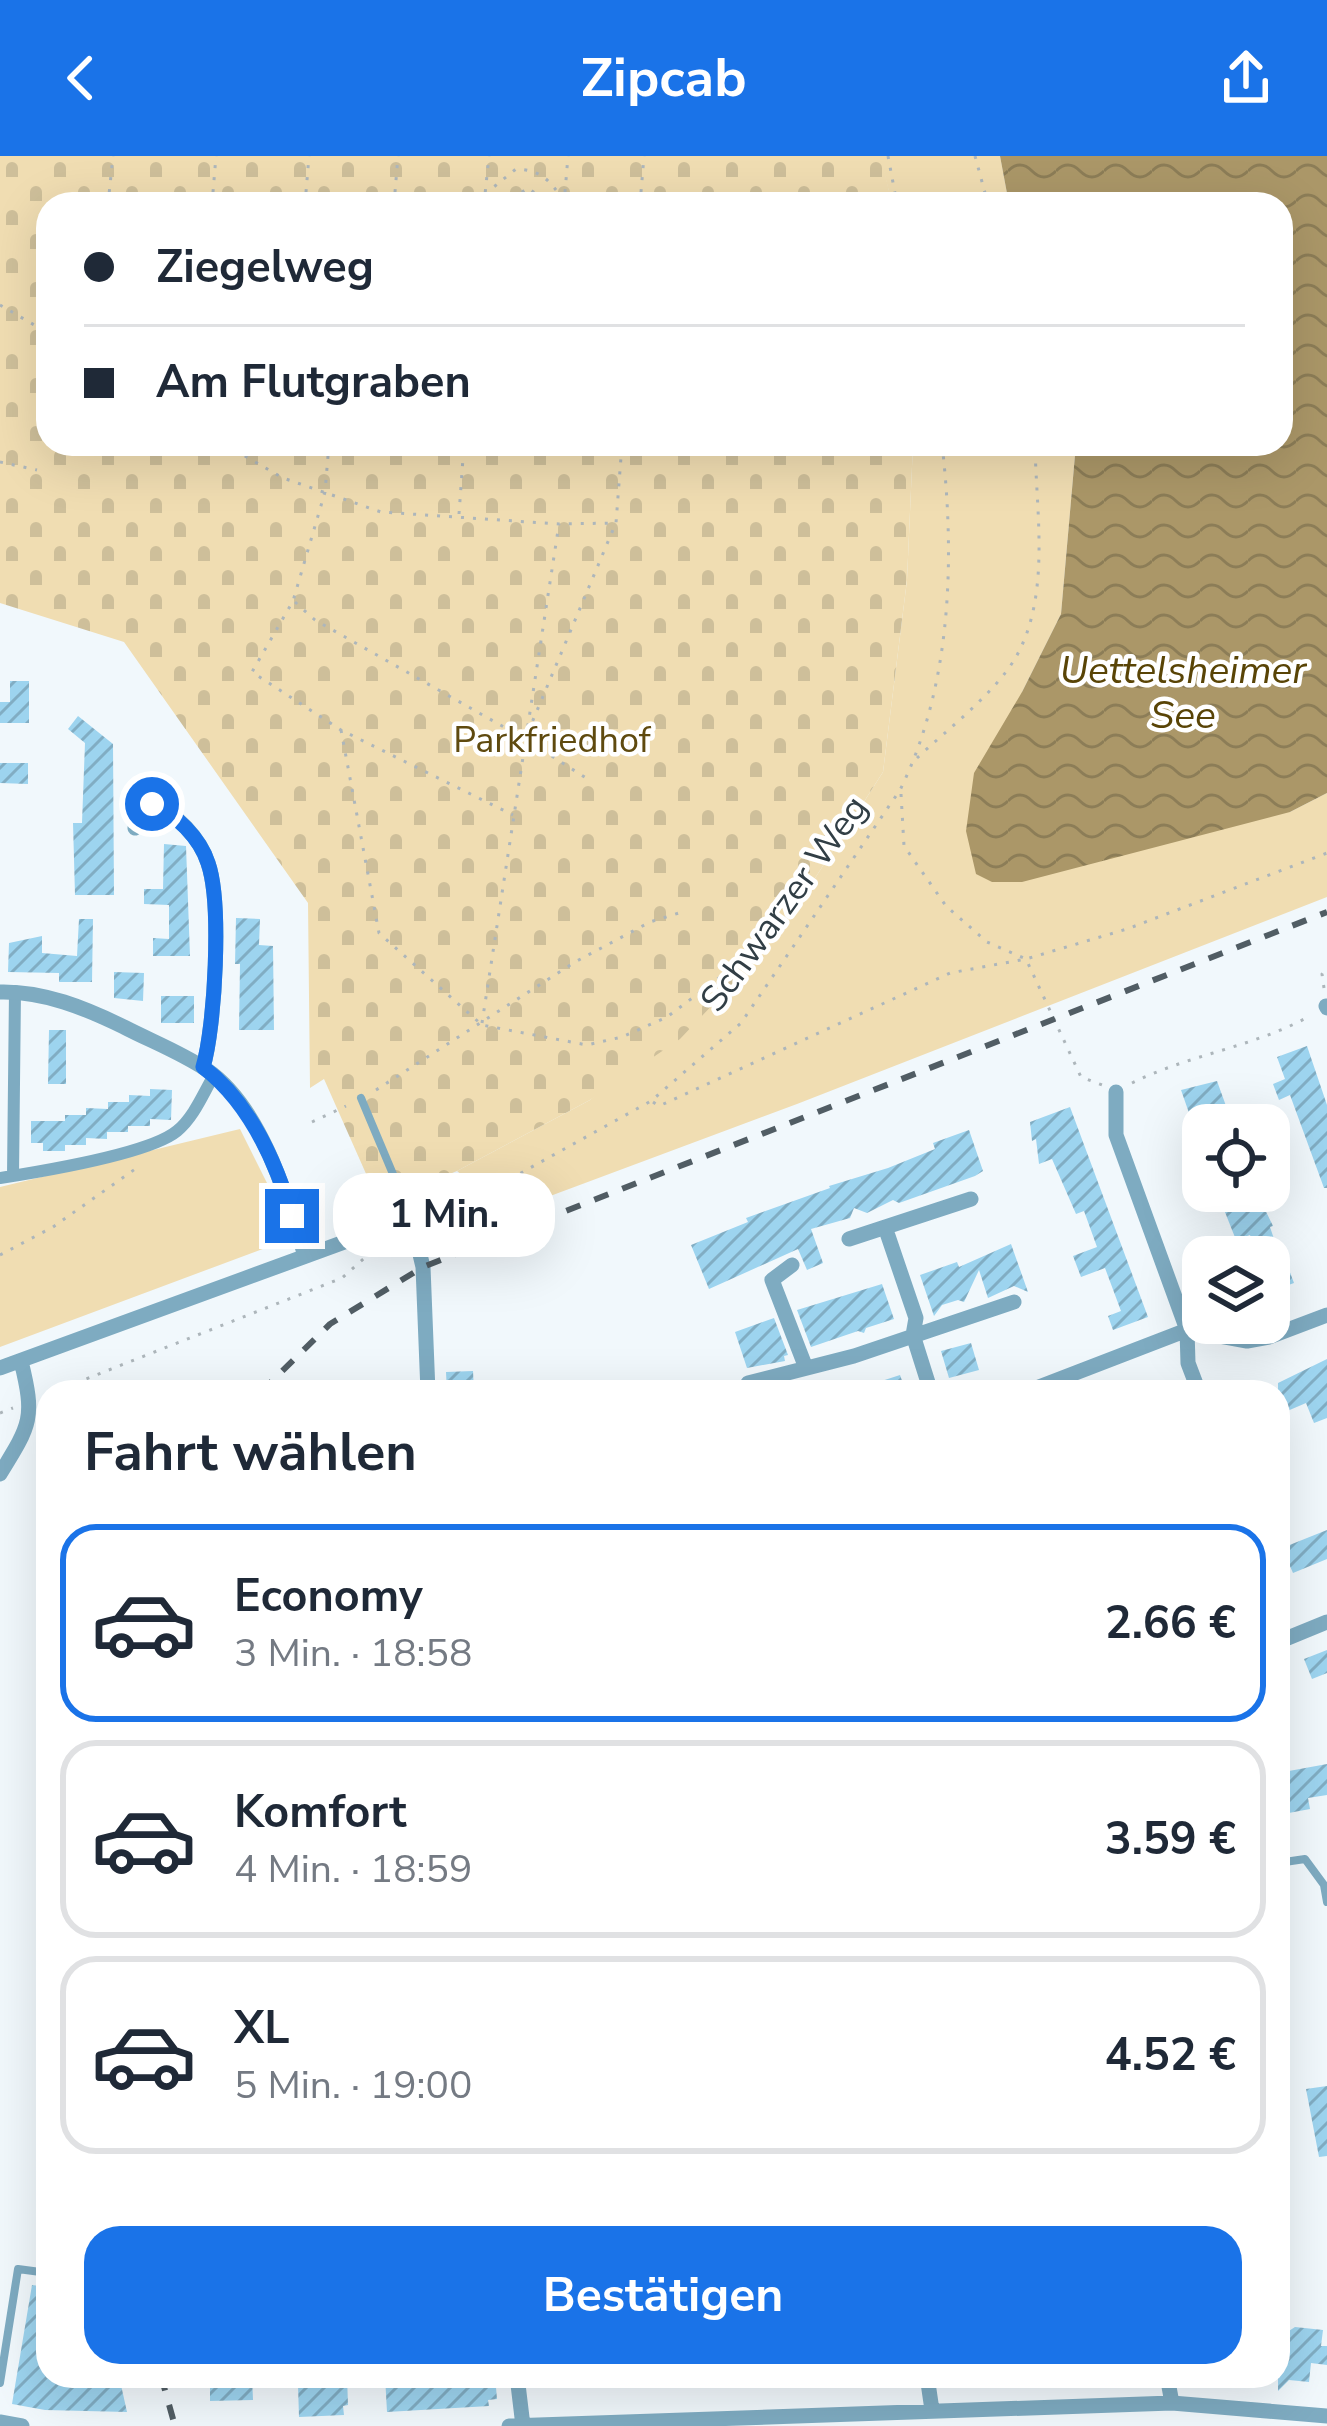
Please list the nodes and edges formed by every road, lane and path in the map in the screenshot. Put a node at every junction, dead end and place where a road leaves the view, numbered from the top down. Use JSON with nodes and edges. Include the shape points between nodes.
{"nodes":[{"id":1,"x":113,"y":156,"type":"edge"},
{"id":2,"x":216,"y":156,"type":"edge"},
{"id":3,"x":309,"y":156,"type":"edge"},
{"id":4,"x":398,"y":156,"type":"edge"},
{"id":5,"x":489,"y":156,"type":"edge"},
{"id":6,"x":560,"y":156,"type":"edge"},
{"id":7,"x":644,"y":156,"type":"edge"},
{"id":8,"x":888,"y":156,"type":"edge"},
{"id":9,"x":975,"y":156,"type":"edge"},
{"id":10,"x":568,"y":159,"type":"edge"},
{"id":11,"x":108,"y":192,"type":"edge"},
{"id":12,"x":213,"y":192,"type":"edge"},
{"id":13,"x":305,"y":192,"type":"edge"},
{"id":14,"x":395,"y":192,"type":"edge"},
{"id":15,"x":485,"y":192,"type":"edge"},
{"id":16,"x":487,"y":192,"type":"edge"},
{"id":17,"x":556,"y":192,"type":"edge"},
{"id":18,"x":564,"y":192,"type":"edge"},
{"id":19,"x":641,"y":192,"type":"edge"},
{"id":20,"x":895,"y":192,"type":"edge"},
{"id":21,"x":985,"y":192,"type":"edge"},
{"id":22,"x":0,"y":305,"type":"edge"},
{"id":23,"x":36,"y":326,"type":"edge"},
{"id":24,"x":245,"y":456,"type":"edge"},
{"id":25,"x":328,"y":456,"type":"edge"},
{"id":26,"x":463,"y":456,"type":"edge"},
{"id":27,"x":621,"y":456,"type":"edge"},
{"id":28,"x":943,"y":456,"type":"edge"},
{"id":29,"x":1035,"y":456,"type":"edge"},
{"id":30,"x":0,"y":462,"type":"edge"},
{"id":31,"x":37,"y":470,"type":"dead end"},
{"id":32,"x":326,"y":492,"type":"junction"},
{"id":33,"x":459,"y":515,"type":"junction"},
{"id":34,"x":616,"y":523,"type":"junction"},
{"id":35,"x":559,"y":524,"type":"junction"},
{"id":36,"x":293,"y":601,"type":"junction"},
{"id":37,"x":341,"y":730,"type":"junction"},
{"id":38,"x":525,"y":739,"type":"junction"},
{"id":39,"x":916,"y":758,"type":"junction"},
{"id":40,"x":586,"y":778,"type":"dead end"},
{"id":41,"x":901,"y":790,"type":"junction"},
{"id":42,"x":513,"y":815,"type":"junction"},
{"id":43,"x":136,"y":829,"type":"dead end"},
{"id":44,"x":1327,"y":854,"type":"edge"},
{"id":45,"x":679,"y":913,"type":"dead end"},
{"id":46,"x":1026,"y":959,"type":"junction"},
{"id":47,"x":739,"y":963,"type":"dead end"},
{"id":48,"x":1327,"y":968,"type":"edge"},
{"id":49,"x":8,"y":992,"type":"edge"},
{"id":50,"x":1327,"y":1007,"type":"edge"},
{"id":51,"x":482,"y":1025,"type":"junction"},
{"id":52,"x":208,"y":1071,"type":"junction"},
{"id":53,"x":1117,"y":1091,"type":"junction"},
{"id":54,"x":362,"y":1098,"type":"junction"},
{"id":55,"x":651,"y":1101,"type":"junction"},
{"id":56,"x":312,"y":1122,"type":"dead end"},
{"id":57,"x":146,"y":1160,"type":"dead end"},
{"id":58,"x":6,"y":1177,"type":"edge"},
{"id":59,"x":492,"y":1188,"type":"joint"},
{"id":60,"x":971,"y":1199,"type":"dead end"},
{"id":61,"x":411,"y":1217,"type":"junction"},
{"id":62,"x":885,"y":1227,"type":"junction"},
{"id":63,"x":849,"y":1239,"type":"dead end"},
{"id":64,"x":376,"y":1247,"type":"dead end"},
{"id":65,"x":0,"y":1256,"type":"edge"},
{"id":66,"x":305,"y":1256,"type":"junction"},
{"id":67,"x":792,"y":1265,"type":"dead end"},
{"id":68,"x":1014,"y":1302,"type":"dead end"},
{"id":69,"x":1327,"y":1315,"type":"edge"},
{"id":70,"x":1182,"y":1316,"type":"edge"},
{"id":71,"x":1290,"y":1327,"type":"edge"},
{"id":72,"x":1182,"y":1332,"type":"edge"},
{"id":73,"x":913,"y":1335,"type":"junction"},
{"id":74,"x":1187,"y":1344,"type":"edge"},
{"id":75,"x":21,"y":1360,"type":"junction"},
{"id":76,"x":0,"y":1368,"type":"edge"},
{"id":77,"x":806,"y":1368,"type":"junction"},
{"id":78,"x":83,"y":1380,"type":"edge"},
{"id":79,"x":428,"y":1380,"type":"edge"},
{"id":80,"x":760,"y":1380,"type":"edge"},
{"id":81,"x":928,"y":1380,"type":"edge"},
{"id":82,"x":1057,"y":1380,"type":"edge"},
{"id":83,"x":1194,"y":1380,"type":"edge"},
{"id":84,"x":0,"y":1474,"type":"edge"},
{"id":85,"x":1327,"y":1622,"type":"edge"},
{"id":86,"x":1290,"y":1637,"type":"edge"},
{"id":87,"x":1290,"y":1862,"type":"edge"},
{"id":88,"x":1327,"y":1901,"type":"edge"},
{"id":89,"x":36,"y":2271,"type":"edge"},
{"id":90,"x":0,"y":2383,"type":"edge"},
{"id":91,"x":519,"y":2388,"type":"edge"},
{"id":92,"x":928,"y":2388,"type":"edge"},
{"id":93,"x":1169,"y":2388,"type":"edge"},
{"id":94,"x":1172,"y":2403,"type":"junction"},
{"id":95,"x":932,"y":2410,"type":"junction"},
{"id":96,"x":1327,"y":2416,"type":"edge"},
{"id":97,"x":851,"y":2420,"type":"edge"},
{"id":98,"x":0,"y":2422,"type":"edge"},
{"id":99,"x":22,"y":2426,"type":"edge"},
{"id":100,"x":509,"y":2426,"type":"edge"},
{"id":101,"x":523,"y":2426,"type":"edge"}],
"edges":[{"from":1,"to":11,"type":"path"},
{"from":2,"to":12,"type":"path"},
{"from":3,"to":13,"type":"path"},
{"from":4,"to":14,"type":"path"},
{"from":5,"to":15,"type":"path"},
{"from":6,"to":10,"type":"path"},
{"from":7,"to":19,"type":"path"},
{"from":8,"to":20,"type":"path"},
{"from":9,"to":21,"type":"path"},
{"from":10,"to":18,"type":"path"},
{"from":16,"to":17,"type":"path","via":[[516,169],[534,170]]},
{"from":22,"to":23,"type":"path"},
{"from":24,"to":32,"type":"path"},
{"from":25,"to":32,"type":"path"},
{"from":26,"to":33,"type":"path"},
{"from":27,"to":34,"type":"path"},
{"from":28,"to":39,"type":"path","name":"Schwarzer Weg","via":[[948,584],[937,679]]},
{"from":29,"to":39,"type":"path","via":[[1037,598],[1016,658]]},
{"from":30,"to":31,"type":"path"},
{"from":32,"to":33,"type":"path","via":[[381,512]]},
{"from":32,"to":36,"type":"path"},
{"from":33,"to":35,"type":"path"},
{"from":34,"to":35,"type":"path"},
{"from":34,"to":38,"type":"path"},
{"from":35,"to":38,"type":"path"},
{"from":36,"to":37,"type":"path","via":[[252,672]]},
{"from":36,"to":38,"type":"path"},
{"from":37,"to":42,"type":"path"},
{"from":37,"to":51,"type":"path","via":[[380,933]]},
{"from":38,"to":40,"type":"path"},
{"from":38,"to":42,"type":"path"},
{"from":39,"to":41,"type":"path","name":"Schwarzer Weg"},
{"from":41,"to":46,"type":"path","via":[[904,846],[946,906],[987,942]]},
{"from":41,"to":55,"type":"path","name":"Schwarzer Weg","via":[[741,1023]]},
{"from":42,"to":51,"type":"path"},
{"from":43,"to":52,"type":"street","via":[[152,804],[169,811],[208,862]]},
{"from":44,"to":46,"type":"path"},
{"from":45,"to":51,"type":"path","via":[[574,962]]},
{"from":46,"to":53,"type":"path","via":[[1081,1077]]},
{"from":46,"to":55,"type":"path","via":[[950,973],[659,1106]]},
{"from":47,"to":51,"type":"path","via":[[667,1017],[622,1037],[586,1045]]},
{"from":48,"to":50,"type":"path"},
{"from":49,"to":52,"type":"street","via":[[92,1011]]},
{"from":49,"to":58,"type":"street"},
{"from":50,"to":53,"type":"path"},
{"from":51,"to":54,"type":"path"},
{"from":52,"to":58,"type":"street","via":[[195,1111],[175,1133]]},
{"from":52,"to":66,"type":"street","via":[[250,1120],[280,1175]]},
{"from":53,"to":70,"type":"street","via":[[1117,1135]]},
{"from":54,"to":56,"type":"path"},
{"from":54,"to":61,"type":"lane"},
{"from":55,"to":59,"type":"path","name":"Schwarzer Weg"},
{"from":57,"to":65,"type":"path"},
{"from":59,"to":61,"type":"street"},
{"from":60,"to":62,"type":"street"},
{"from":61,"to":66,"type":"street"},
{"from":61,"to":79,"type":"street","via":[[423,1268]]},
{"from":62,"to":63,"type":"street"},
{"from":62,"to":73,"type":"street","via":[[916,1318]]},
{"from":64,"to":78,"type":"path","via":[[342,1278]]},
{"from":66,"to":75,"type":"street"},
{"from":67,"to":77,"type":"street","via":[[772,1280]]},
{"from":68,"to":73,"type":"street"},
{"from":69,"to":71,"type":"street"},
{"from":72,"to":82,"type":"street"},
{"from":73,"to":77,"type":"street"},
{"from":73,"to":81,"type":"street"},
{"from":74,"to":83,"type":"street"},
{"from":75,"to":76,"type":"street"},
{"from":75,"to":84,"type":"street","via":[[29,1421]]},
{"from":77,"to":80,"type":"street"},
{"from":85,"to":86,"type":"street"},
{"from":87,"to":88,"type":"lane","via":[[1305,1859]]},
{"from":89,"to":90,"type":"lane","via":[[18,2269]]},
{"from":91,"to":101,"type":"street"},
{"from":92,"to":95,"type":"street"},
{"from":93,"to":94,"type":"street"},
{"from":94,"to":95,"type":"street"},
{"from":94,"to":96,"type":"street"},
{"from":95,"to":97,"type":"street"},
{"from":97,"to":101,"type":"street"},
{"from":98,"to":99,"type":"street"},
{"from":100,"to":101,"type":"street"}]}
